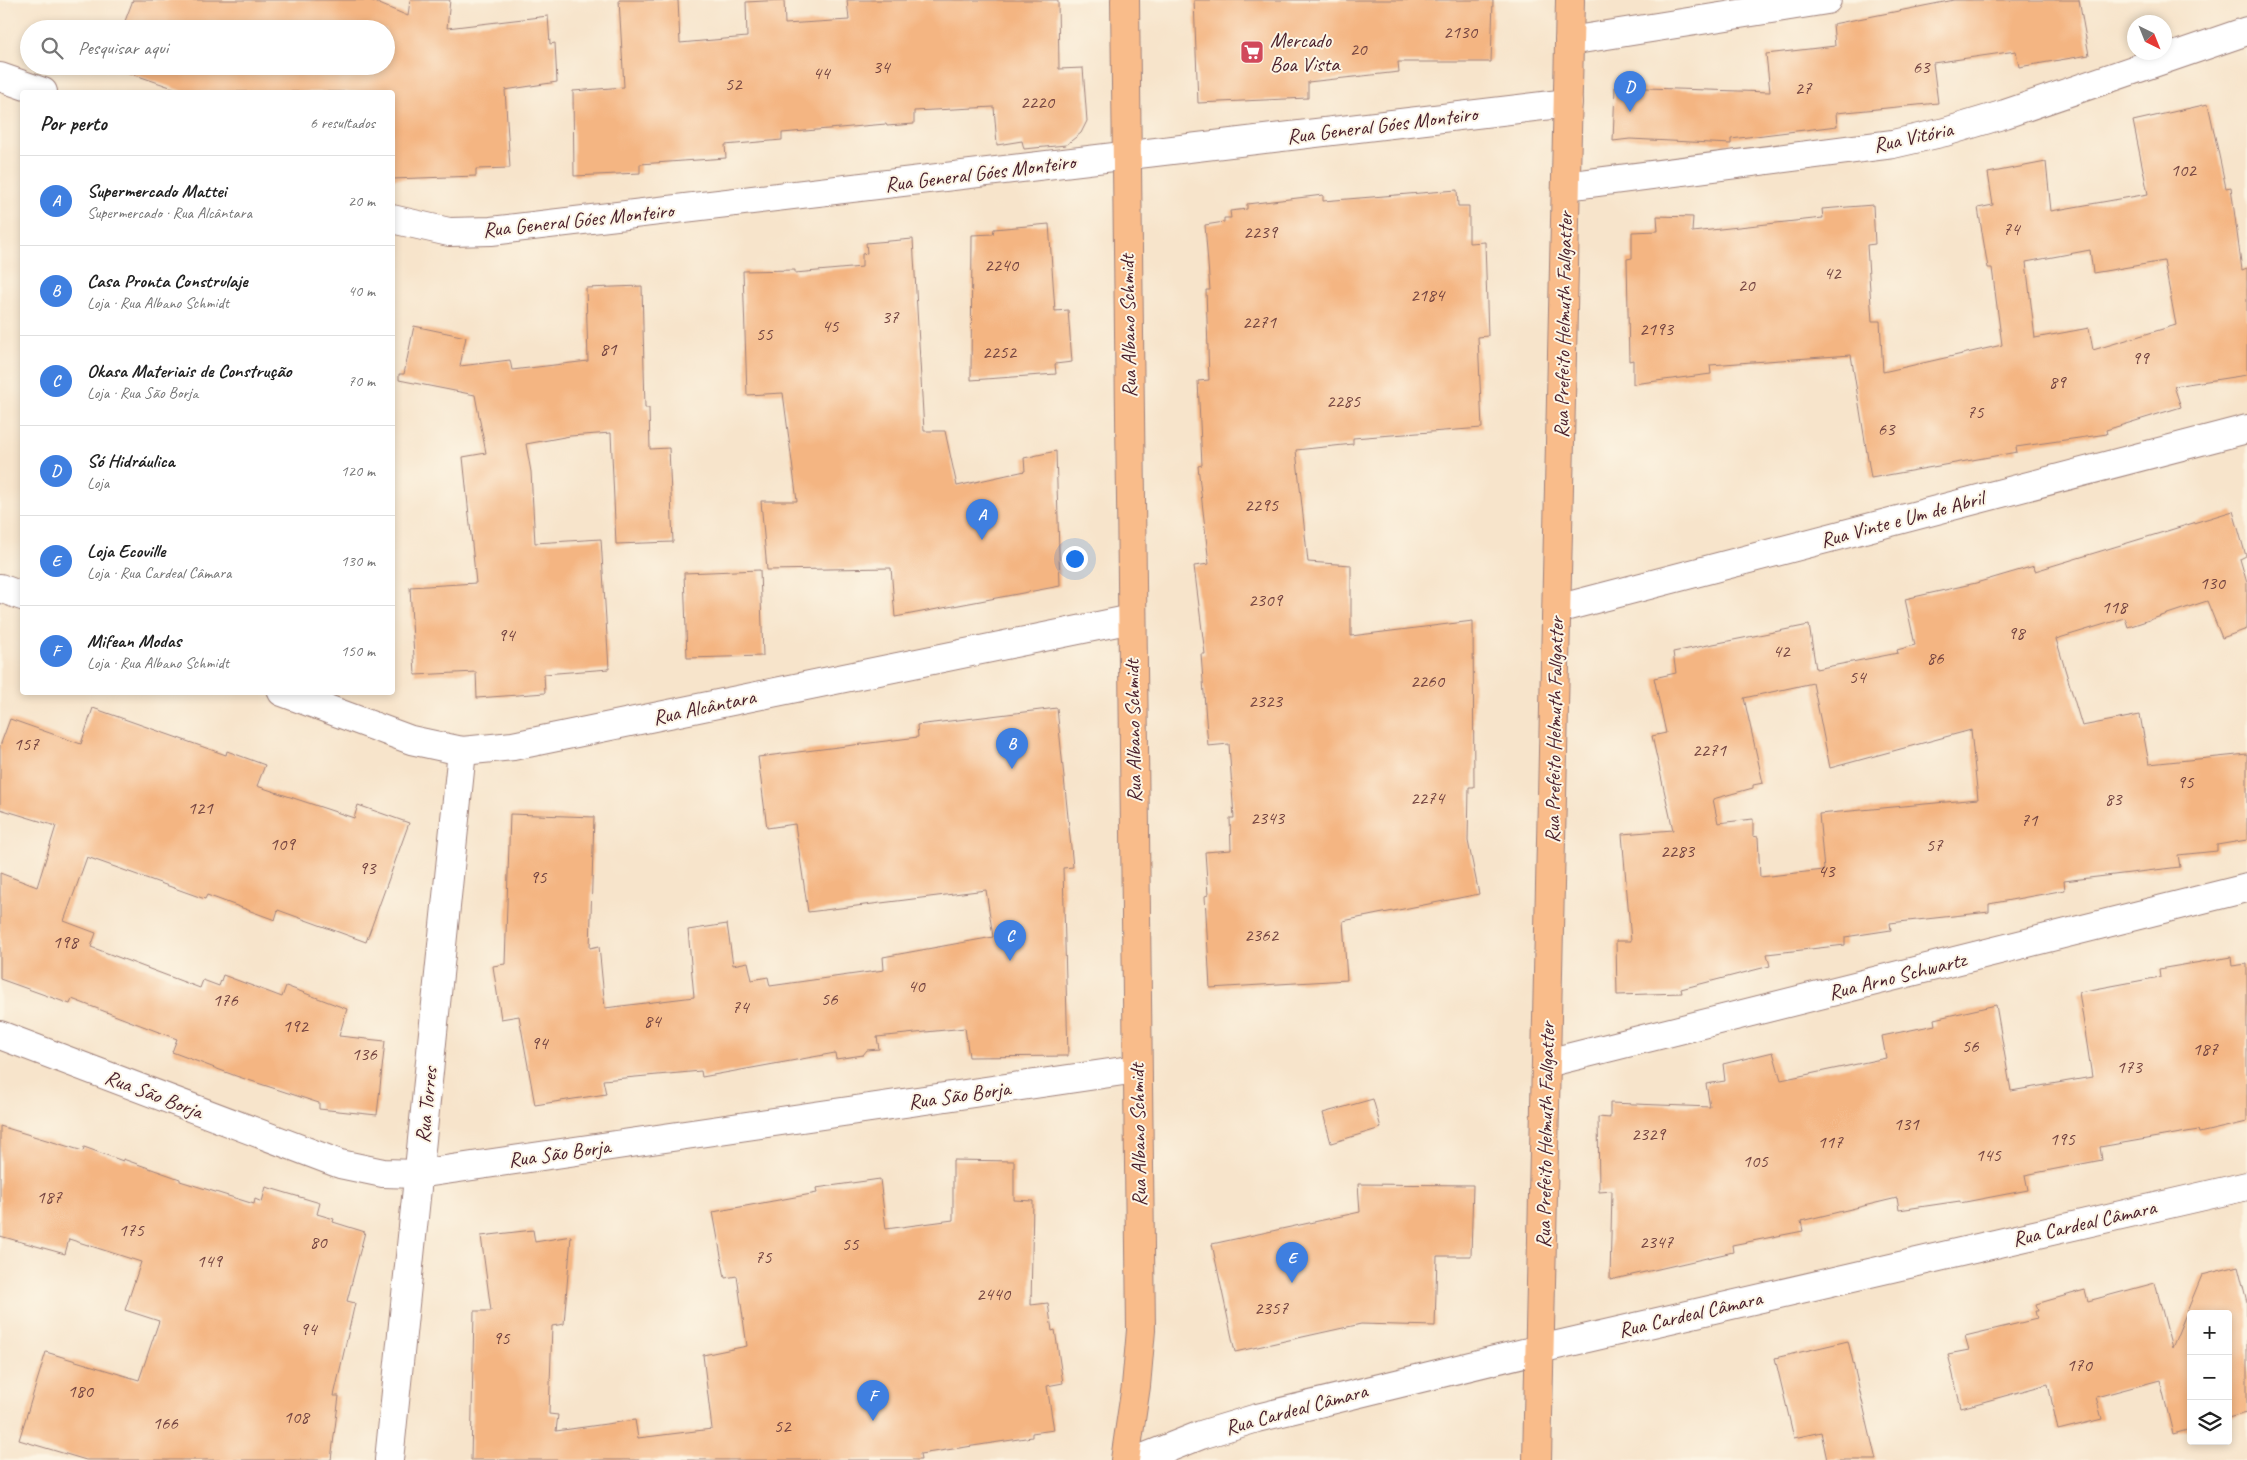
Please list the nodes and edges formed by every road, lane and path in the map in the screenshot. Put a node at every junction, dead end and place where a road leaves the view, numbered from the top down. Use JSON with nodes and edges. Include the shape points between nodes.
{"nodes":[{"id":1,"x":1125,"y":0,"type":"edge"},
{"id":2,"x":1570,"y":0,"type":"edge"},
{"id":3,"x":1827,"y":0,"type":"edge"},
{"id":4,"x":2247,"y":31,"type":"edge"},
{"id":5,"x":1569,"y":42,"type":"junction"},
{"id":6,"x":0,"y":77,"type":"edge"},
{"id":7,"x":37,"y":90,"type":"edge"},
{"id":8,"x":1568,"y":103,"type":"junction"},
{"id":9,"x":1126,"y":155,"type":"junction"},
{"id":10,"x":1566,"y":186,"type":"junction"},
{"id":11,"x":395,"y":220,"type":"edge"},
{"id":12,"x":2247,"y":429,"type":"edge"},
{"id":13,"x":0,"y":588,"type":"edge"},
{"id":14,"x":20,"y":595,"type":"edge"},
{"id":15,"x":1556,"y":609,"type":"junction"},
{"id":16,"x":1132,"y":619,"type":"junction"},
{"id":17,"x":290,"y":695,"type":"edge"},
{"id":18,"x":462,"y":750,"type":"junction"},
{"id":19,"x":2247,"y":888,"type":"edge"},
{"id":20,"x":0,"y":1035,"type":"edge"},
{"id":21,"x":1547,"y":1063,"type":"junction"},
{"id":22,"x":1137,"y":1068,"type":"junction"},
{"id":23,"x":418,"y":1174,"type":"junction"},
{"id":24,"x":2247,"y":1186,"type":"edge"},
{"id":25,"x":1540,"y":1349,"type":"junction"},
{"id":26,"x":389,"y":1460,"type":"edge"},
{"id":27,"x":1125,"y":1460,"type":"edge"},
{"id":28,"x":1138,"y":1460,"type":"edge"},
{"id":29,"x":1538,"y":1460,"type":"edge"}],
"edges":[{"from":1,"to":9,"type":"main road","name":"Rua Albano Schmidt"},
{"from":2,"to":5,"type":"main road","name":"Rua Prefeito Helmuth Fallgatter"},
{"from":3,"to":5,"type":"street"},
{"from":4,"to":10,"type":"street","name":"Rua Vitória","via":[[1946,132],[1893,144]]},
{"from":5,"to":8,"type":"main road","name":"Rua Prefeito Helmuth Fallgatter"},
{"from":6,"to":7,"type":"street"},
{"from":8,"to":9,"type":"street","name":"Rua General Góes Monteiro"},
{"from":8,"to":10,"type":"main road","name":"Rua Prefeito Helmuth Fallgatter"},
{"from":9,"to":11,"type":"street","name":"Rua General Góes Monteiro","via":[[491,231],[448,232]]},
{"from":9,"to":16,"type":"main road","name":"Rua Albano Schmidt"},
{"from":10,"to":15,"type":"main road","name":"Rua Prefeito Helmuth Fallgatter"},
{"from":12,"to":15,"type":"street","name":"Rua Vinte e Um de Abril"},
{"from":13,"to":14,"type":"street"},
{"from":15,"to":21,"type":"main road","name":"Rua Prefeito Helmuth Fallgatter"},
{"from":16,"to":18,"type":"street","name":"Rua Alcântara","via":[[512,746]]},
{"from":16,"to":22,"type":"main road","name":"Rua Albano Schmidt"},
{"from":17,"to":18,"type":"street","name":"Rua Alcântara","via":[[411,740]]},
{"from":18,"to":23,"type":"street","name":"Rua Torres"},
{"from":19,"to":21,"type":"street","name":"Rua Arno Schwartz"},
{"from":20,"to":23,"type":"street","name":"Rua São Borja","via":[[340,1164],[383,1173]]},
{"from":21,"to":25,"type":"main road","name":"Rua Prefeito Helmuth Fallgatter"},
{"from":22,"to":23,"type":"street","name":"Rua São Borja"},
{"from":22,"to":27,"type":"main road","name":"Rua Albano Schmidt","via":[[1140,1330]]},
{"from":23,"to":26,"type":"street","name":"Rua Torres"},
{"from":24,"to":25,"type":"street","name":"Rua Cardeal Câmara"},
{"from":25,"to":28,"type":"street","name":"Rua Cardeal Câmara","via":[[1256,1418]]},
{"from":25,"to":29,"type":"main road","name":"Rua Prefeito Helmuth Fallgatter"}]}
